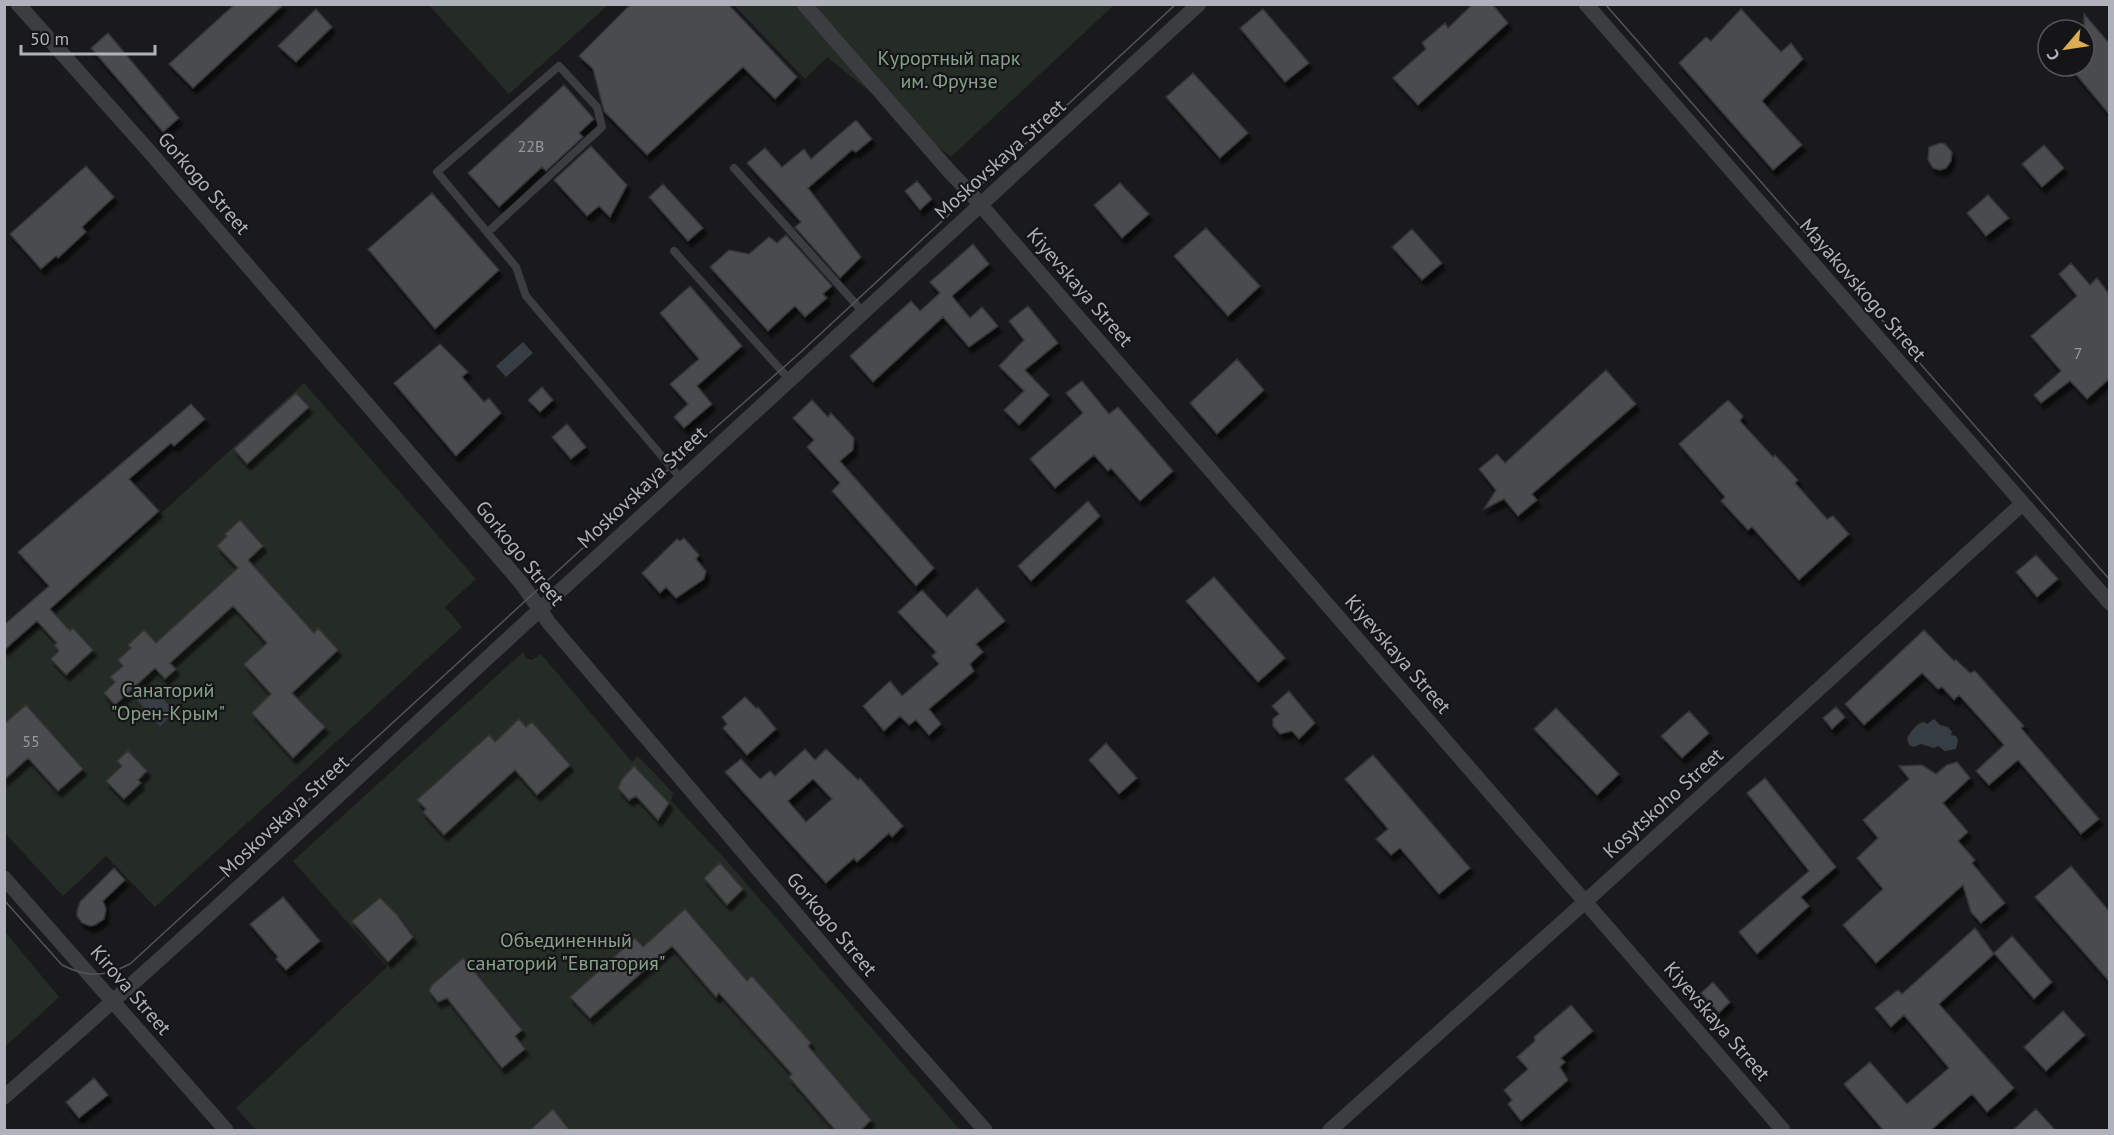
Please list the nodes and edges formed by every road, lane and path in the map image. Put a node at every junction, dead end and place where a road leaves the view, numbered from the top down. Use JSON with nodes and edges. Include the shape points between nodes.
{"nodes":[{"id":1,"x":18,"y":4,"type":"edge"},
{"id":2,"x":804,"y":4,"type":"edge"},
{"id":3,"x":1199,"y":4,"type":"edge"},
{"id":4,"x":1586,"y":4,"type":"edge"},
{"id":5,"x":734,"y":168,"type":"dead end"},
{"id":6,"x":981,"y":205,"type":"junction"},
{"id":7,"x":488,"y":232,"type":"junction"},
{"id":8,"x":674,"y":251,"type":"dead end"},
{"id":9,"x":863,"y":312,"type":"junction"},
{"id":10,"x":789,"y":379,"type":"junction"},
{"id":11,"x":682,"y":480,"type":"junction"},
{"id":12,"x":2022,"y":504,"type":"junction"},
{"id":13,"x":2109,"y":603,"type":"edge"},
{"id":14,"x":539,"y":610,"type":"junction"},
{"id":15,"x":4,"y":878,"type":"edge"},
{"id":16,"x":1586,"y":901,"type":"junction"},
{"id":17,"x":114,"y":1002,"type":"junction"},
{"id":18,"x":4,"y":1097,"type":"edge"},
{"id":19,"x":226,"y":1131,"type":"edge"},
{"id":20,"x":986,"y":1131,"type":"edge"},
{"id":21,"x":1330,"y":1131,"type":"edge"},
{"id":22,"x":1783,"y":1131,"type":"edge"}],
"edges":[{"from":1,"to":14,"type":"street","name":"Gorkogo Street","via":[[522,584]]},
{"from":2,"to":6,"type":"street","name":"Kiyevskaya Street"},
{"from":3,"to":6,"type":"street","name":"Moskovskaya Street"},
{"from":4,"to":12,"type":"street","name":"Mayakovskogo Street"},
{"from":5,"to":9,"type":"lane"},
{"from":6,"to":9,"type":"street","name":"Moskovskaya Street"},
{"from":6,"to":16,"type":"street","name":"Kiyevskaya Street"},
{"from":7,"to":7,"type":"lane","via":[[602,127],[597,107],[559,66],[437,172]]},
{"from":7,"to":11,"type":"lane","via":[[516,267],[526,296]]},
{"from":8,"to":10,"type":"lane"},
{"from":9,"to":10,"type":"street","name":"Moskovskaya Street"},
{"from":10,"to":11,"type":"street","name":"Moskovskaya Street"},
{"from":11,"to":14,"type":"street","name":"Moskovskaya Street"},
{"from":12,"to":13,"type":"street","name":"Mayakovskogo Street"},
{"from":12,"to":16,"type":"street","name":"Kosytskoho Street"},
{"from":14,"to":17,"type":"street","name":"Moskovskaya Street"},
{"from":14,"to":20,"type":"street","name":"Gorkogo Street","via":[[848,975]]},
{"from":15,"to":17,"type":"street","name":"Kirova Street"},
{"from":16,"to":21,"type":"street","name":"Kosytskoho Street"},
{"from":16,"to":22,"type":"street","name":"Kiyevskaya Street"},
{"from":17,"to":18,"type":"street","name":"Moskovskaya Street"},
{"from":17,"to":19,"type":"street","name":"Kirova Street"}]}
